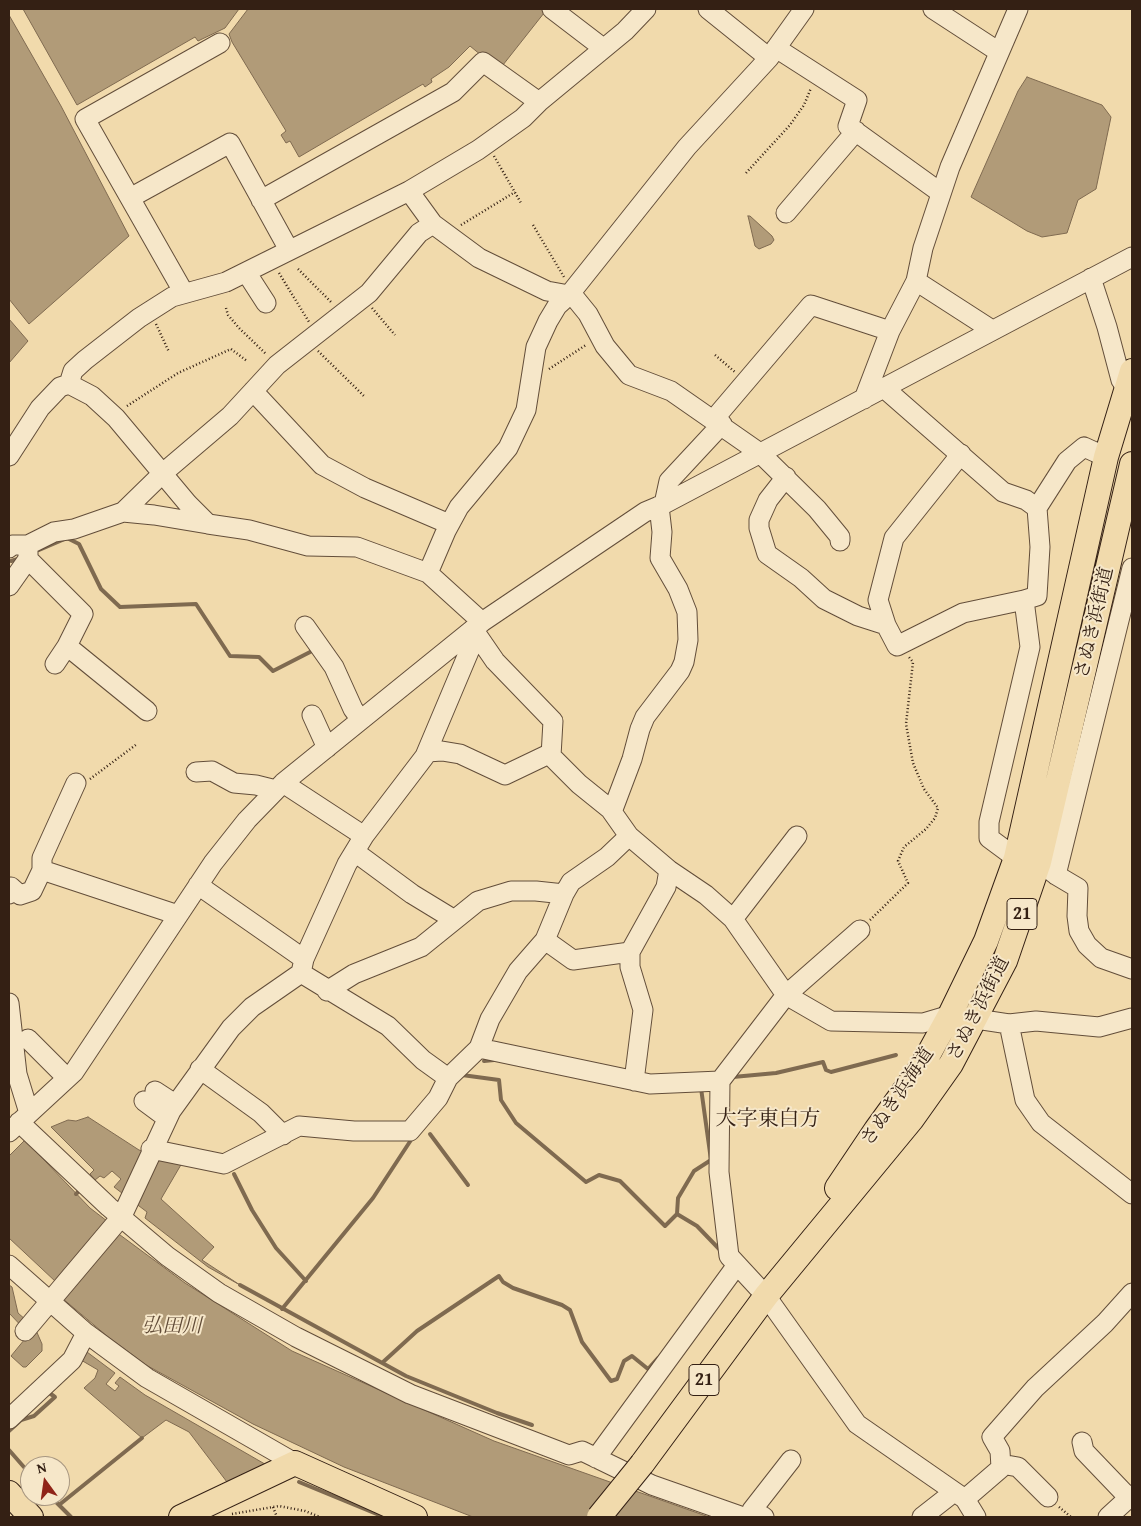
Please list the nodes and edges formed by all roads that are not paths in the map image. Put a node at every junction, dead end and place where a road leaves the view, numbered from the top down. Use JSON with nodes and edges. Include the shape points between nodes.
{"nodes":[{"id":1,"x":552,"y":9,"type":"edge"},
{"id":2,"x":646,"y":9,"type":"edge"},
{"id":3,"x":708,"y":9,"type":"edge"},
{"id":4,"x":804,"y":9,"type":"edge"},
{"id":5,"x":933,"y":9,"type":"edge"},
{"id":6,"x":1018,"y":9,"type":"edge"},
{"id":7,"x":220,"y":42,"type":"dead end"},
{"id":8,"x":603,"y":48,"type":"junction"},
{"id":9,"x":999,"y":52,"type":"junction"},
{"id":10,"x":772,"y":53,"type":"junction"},
{"id":11,"x":539,"y":102,"type":"junction"},
{"id":12,"x":856,"y":131,"type":"junction"},
{"id":13,"x":409,"y":191,"type":"junction"},
{"id":14,"x":941,"y":193,"type":"junction"},
{"id":15,"x":130,"y":198,"type":"junction"},
{"id":16,"x":261,"y":200,"type":"junction"},
{"id":17,"x":786,"y":213,"type":"dead end"},
{"id":18,"x":439,"y":230,"type":"junction"},
{"id":19,"x":289,"y":250,"type":"junction"},
{"id":20,"x":1132,"y":257,"type":"edge"},
{"id":21,"x":246,"y":272,"type":"junction"},
{"id":22,"x":1091,"y":278,"type":"junction"},
{"id":23,"x":916,"y":281,"type":"junction"},
{"id":24,"x":184,"y":293,"type":"junction"},
{"id":25,"x":571,"y":293,"type":"junction"},
{"id":26,"x":266,"y":303,"type":"dead end"},
{"id":27,"x":992,"y":330,"type":"junction"},
{"id":28,"x":890,"y":331,"type":"junction"},
{"id":29,"x":1130,"y":380,"type":"edge"},
{"id":30,"x":69,"y":384,"type":"junction"},
{"id":31,"x":884,"y":388,"type":"junction"},
{"id":32,"x":253,"y":391,"type":"junction"},
{"id":33,"x":864,"y":399,"type":"junction"},
{"id":34,"x":718,"y":422,"type":"junction"},
{"id":35,"x":760,"y":453,"type":"junction"},
{"id":36,"x":961,"y":454,"type":"junction"},
{"id":37,"x":9,"y":456,"type":"edge"},
{"id":38,"x":1106,"y":457,"type":"junction"},
{"id":39,"x":1132,"y":464,"type":"edge"},
{"id":40,"x":163,"y":474,"type":"junction"},
{"id":41,"x":786,"y":477,"type":"junction"},
{"id":42,"x":661,"y":505,"type":"junction"},
{"id":43,"x":1037,"y":508,"type":"junction"},
{"id":44,"x":123,"y":512,"type":"junction"},
{"id":45,"x":208,"y":524,"type":"junction"},
{"id":46,"x":450,"y":524,"type":"junction"},
{"id":47,"x":840,"y":541,"type":"dead end"},
{"id":48,"x":17,"y":548,"type":"edge"},
{"id":49,"x":1132,"y":568,"type":"edge"},
{"id":50,"x":428,"y":573,"type":"junction"},
{"id":51,"x":9,"y":586,"type":"edge"},
{"id":52,"x":1024,"y":600,"type":"junction"},
{"id":53,"x":305,"y":626,"type":"dead end"},
{"id":54,"x":478,"y":626,"type":"junction"},
{"id":55,"x":886,"y":626,"type":"junction"},
{"id":56,"x":67,"y":646,"type":"junction"},
{"id":57,"x":55,"y":664,"type":"dead end"},
{"id":58,"x":147,"y":711,"type":"dead end"},
{"id":59,"x":312,"y":715,"type":"dead end"},
{"id":60,"x":361,"y":720,"type":"junction"},
{"id":61,"x":327,"y":748,"type":"junction"},
{"id":62,"x":426,"y":752,"type":"junction"},
{"id":63,"x":551,"y":753,"type":"junction"},
{"id":64,"x":196,"y":772,"type":"dead end"},
{"id":65,"x":75,"y":786,"type":"road end"},
{"id":66,"x":279,"y":787,"type":"junction"},
{"id":67,"x":612,"y":812,"type":"junction"},
{"id":68,"x":629,"y":836,"type":"junction"},
{"id":69,"x":797,"y":836,"type":"dead end"},
{"id":70,"x":359,"y":844,"type":"junction"},
{"id":71,"x":1037,"y":865,"type":"junction"},
{"id":72,"x":42,"y":870,"type":"junction"},
{"id":73,"x":669,"y":870,"type":"junction"},
{"id":74,"x":198,"y":885,"type":"junction"},
{"id":75,"x":10,"y":888,"type":"edge"},
{"id":76,"x":564,"y":894,"type":"junction"},
{"id":77,"x":178,"y":915,"type":"junction"},
{"id":78,"x":733,"y":919,"type":"junction"},
{"id":79,"x":453,"y":920,"type":"junction"},
{"id":80,"x":860,"y":930,"type":"road end"},
{"id":81,"x":545,"y":940,"type":"junction"},
{"id":82,"x":630,"y":952,"type":"junction"},
{"id":83,"x":302,"y":966,"type":"junction"},
{"id":84,"x":1132,"y":969,"type":"edge"},
{"id":85,"x":327,"y":991,"type":"junction"},
{"id":86,"x":786,"y":995,"type":"junction"},
{"id":87,"x":9,"y":1003,"type":"edge"},
{"id":88,"x":950,"y":1015,"type":"junction"},
{"id":89,"x":1132,"y":1018,"type":"edge"},
{"id":90,"x":976,"y":1019,"type":"junction"},
{"id":91,"x":1009,"y":1024,"type":"junction"},
{"id":92,"x":28,"y":1039,"type":"dead end"},
{"id":93,"x":479,"y":1048,"type":"junction"},
{"id":94,"x":200,"y":1069,"type":"junction"},
{"id":95,"x":67,"y":1078,"type":"junction"},
{"id":96,"x":448,"y":1078,"type":"junction"},
{"id":97,"x":634,"y":1081,"type":"junction"},
{"id":98,"x":720,"y":1081,"type":"junction"},
{"id":99,"x":150,"y":1096,"type":"dead end"},
{"id":100,"x":171,"y":1111,"type":"junction"},
{"id":101,"x":19,"y":1122,"type":"edge"},
{"id":102,"x":284,"y":1135,"type":"junction"},
{"id":103,"x":151,"y":1149,"type":"junction"},
{"id":104,"x":1132,"y":1194,"type":"edge"},
{"id":105,"x":118,"y":1223,"type":"junction"},
{"id":106,"x":9,"y":1265,"type":"edge"},
{"id":107,"x":737,"y":1265,"type":"junction"},
{"id":108,"x":1132,"y":1293,"type":"edge"},
{"id":109,"x":766,"y":1296,"type":"junction"},
{"id":110,"x":52,"y":1301,"type":"junction"},
{"id":111,"x":25,"y":1331,"type":"dead end"},
{"id":112,"x":86,"y":1333,"type":"junction"},
{"id":113,"x":9,"y":1419,"type":"edge"},
{"id":114,"x":1082,"y":1442,"type":"dead end"},
{"id":115,"x":596,"y":1458,"type":"junction"},
{"id":116,"x":792,"y":1460,"type":"dead end"},
{"id":117,"x":295,"y":1463,"type":"junction"},
{"id":118,"x":1001,"y":1464,"type":"junction"},
{"id":119,"x":9,"y":1493,"type":"edge"},
{"id":120,"x":959,"y":1496,"type":"junction"},
{"id":121,"x":1131,"y":1496,"type":"edge"},
{"id":122,"x":1048,"y":1498,"type":"dead end"},
{"id":123,"x":191,"y":1515,"type":"edge"},
{"id":124,"x":31,"y":1517,"type":"edge"},
{"id":125,"x":415,"y":1517,"type":"edge"},
{"id":126,"x":599,"y":1517,"type":"edge"},
{"id":127,"x":742,"y":1517,"type":"edge"},
{"id":128,"x":764,"y":1517,"type":"edge"},
{"id":129,"x":922,"y":1517,"type":"edge"},
{"id":130,"x":976,"y":1517,"type":"edge"},
{"id":131,"x":1108,"y":1517,"type":"edge"}],
"edges":[{"from":1,"to":8,"type":"street"},
{"from":2,"to":8,"type":"street"},
{"from":3,"to":10,"type":"street"},
{"from":4,"to":10,"type":"street"},
{"from":5,"to":9,"type":"street"},
{"from":6,"to":9,"type":"street"},
{"from":7,"to":15,"type":"street","via":[[85,119]]},
{"from":8,"to":11,"type":"street"},
{"from":9,"to":14,"type":"street"},
{"from":10,"to":12,"type":"street","via":[[817,75],[857,100],[848,126]]},
{"from":10,"to":25,"type":"street","via":[[687,147]]},
{"from":11,"to":13,"type":"street","via":[[487,144]]},
{"from":11,"to":16,"type":"street","via":[[483,62],[453,92]]},
{"from":12,"to":14,"type":"street"},
{"from":12,"to":17,"type":"street"},
{"from":13,"to":18,"type":"street"},
{"from":13,"to":19,"type":"street"},
{"from":14,"to":23,"type":"street"},
{"from":15,"to":16,"type":"street","via":[[230,143]]},
{"from":15,"to":24,"type":"street"},
{"from":16,"to":19,"type":"street"},
{"from":18,"to":25,"type":"street","via":[[479,258],[547,291]]},
{"from":18,"to":32,"type":"street","via":[[418,233],[363,298],[341,315],[309,332]]},
{"from":19,"to":21,"type":"street"},
{"from":20,"to":22,"type":"street"},
{"from":21,"to":24,"type":"street","via":[[226,282]]},
{"from":21,"to":26,"type":"street"},
{"from":22,"to":27,"type":"street"},
{"from":22,"to":29,"type":"street","via":[[1121,380]]},
{"from":23,"to":27,"type":"street"},
{"from":23,"to":28,"type":"street"},
{"from":24,"to":30,"type":"street","via":[[149,312],[85,360],[73,371]]},
{"from":25,"to":34,"type":"street","via":[[588,314],[605,346],[629,375],[671,391]]},
{"from":25,"to":46,"type":"street","via":[[557,306],[536,347],[526,410],[508,448],[459,506]]},
{"from":27,"to":31,"type":"street"},
{"from":28,"to":33,"type":"street"},
{"from":28,"to":34,"type":"street","via":[[811,305],[746,381]]},
{"from":29,"to":38,"type":"main road","name":"さぬき浜街道","number":"21"},
{"from":30,"to":37,"type":"street","via":[[60,387],[40,408]]},
{"from":30,"to":40,"type":"street","via":[[92,396],[114,416]]},
{"from":31,"to":33,"type":"street"},
{"from":31,"to":36,"type":"street"},
{"from":32,"to":40,"type":"street","via":[[230,416]]},
{"from":32,"to":46,"type":"street","via":[[322,465],[364,488]]},
{"from":33,"to":35,"type":"street"},
{"from":34,"to":35,"type":"street"},
{"from":34,"to":42,"type":"street","via":[[670,481]]},
{"from":35,"to":41,"type":"street"},
{"from":35,"to":42,"type":"street"},
{"from":36,"to":43,"type":"street","via":[[1003,492],[1026,500]]},
{"from":36,"to":55,"type":"street","via":[[894,538],[878,600]]},
{"from":38,"to":43,"type":"street","via":[[1084,447],[1066,461]]},
{"from":38,"to":71,"type":"main road","name":"さぬき浜街道","number":"21"},
{"from":39,"to":71,"type":"main road","name":"さぬき浜街道","number":"21"},
{"from":40,"to":44,"type":"street"},
{"from":40,"to":45,"type":"street"},
{"from":41,"to":47,"type":"street","via":[[831,524]]},
{"from":41,"to":55,"type":"street","via":[[768,500],[759,520],[758,528],[767,554],[824,599]]},
{"from":42,"to":54,"type":"street","via":[[566,564]]},
{"from":42,"to":67,"type":"street","via":[[660,558],[687,612],[688,640],[684,662],[645,717]]},
{"from":43,"to":52,"type":"street","via":[[1040,547],[1036,596]]},
{"from":44,"to":45,"type":"street"},
{"from":44,"to":48,"type":"street","via":[[74,529],[54,532]]},
{"from":45,"to":50,"type":"street","via":[[249,530],[308,546],[357,547]]},
{"from":46,"to":50,"type":"street"},
{"from":48,"to":51,"type":"street"},
{"from":48,"to":56,"type":"street","via":[[83,614]]},
{"from":49,"to":71,"type":"street"},
{"from":50,"to":54,"type":"street"},
{"from":52,"to":55,"type":"street","via":[[963,612],[897,646]]},
{"from":52,"to":71,"type":"street","via":[[1030,647],[989,822],[989,838]]},
{"from":53,"to":60,"type":"street","via":[[334,667]]},
{"from":54,"to":60,"type":"street"},
{"from":54,"to":62,"type":"street"},
{"from":54,"to":63,"type":"street","via":[[495,661],[554,721]]},
{"from":56,"to":57,"type":"street"},
{"from":56,"to":58,"type":"street"},
{"from":59,"to":61,"type":"street"},
{"from":60,"to":61,"type":"street"},
{"from":61,"to":66,"type":"street"},
{"from":62,"to":63,"type":"street","via":[[460,754],[505,775]]},
{"from":62,"to":70,"type":"street"},
{"from":63,"to":67,"type":"street"},
{"from":64,"to":66,"type":"street","via":[[212,771],[234,782]]},
{"from":65,"to":72,"type":"street","via":[[42,858]]},
{"from":66,"to":70,"type":"street"},
{"from":66,"to":74,"type":"street","via":[[247,820]]},
{"from":67,"to":68,"type":"street"},
{"from":68,"to":73,"type":"street"},
{"from":68,"to":76,"type":"street","via":[[607,857],[571,882]]},
{"from":69,"to":78,"type":"street"},
{"from":70,"to":79,"type":"street","via":[[412,894]]},
{"from":70,"to":83,"type":"street","via":[[335,888]]},
{"from":71,"to":84,"type":"street","via":[[1078,888],[1079,931],[1087,945],[1101,958]]},
{"from":71,"to":88,"type":"main road","name":"さぬき浜海道","number":"21","via":[[986,940]]},
{"from":71,"to":90,"type":"main road","name":"さぬき浜街道","number":"21","via":[[1005,961]]},
{"from":72,"to":75,"type":"street","via":[[32,892],[20,895]]},
{"from":72,"to":77,"type":"street"},
{"from":73,"to":78,"type":"street","via":[[706,895]]},
{"from":73,"to":82,"type":"street","via":[[666,887]]},
{"from":74,"to":77,"type":"street"},
{"from":74,"to":83,"type":"street"},
{"from":76,"to":79,"type":"street","via":[[511,891],[478,901]]},
{"from":76,"to":81,"type":"street"},
{"from":77,"to":95,"type":"street"},
{"from":78,"to":86,"type":"street"},
{"from":79,"to":85,"type":"street","via":[[421,947],[354,974]]},
{"from":80,"to":86,"type":"street"},
{"from":81,"to":82,"type":"street","via":[[573,960]]},
{"from":81,"to":93,"type":"street","via":[[518,971],[490,1019]]},
{"from":82,"to":97,"type":"street","via":[[630,967],[643,1010]]},
{"from":83,"to":85,"type":"street"},
{"from":83,"to":94,"type":"street","via":[[231,1028]]},
{"from":85,"to":96,"type":"street","via":[[388,1026],[423,1060]]},
{"from":86,"to":88,"type":"street","via":[[831,1021],[923,1023]]},
{"from":86,"to":98,"type":"street"},
{"from":87,"to":101,"type":"street","via":[[18,1074]]},
{"from":88,"to":90,"type":"street"},
{"from":88,"to":109,"type":"main road","name":"さぬき浜海道","number":"21","via":[[921,1068]]},
{"from":89,"to":91,"type":"street","via":[[1099,1027],[1036,1021]]},
{"from":90,"to":91,"type":"street"},
{"from":90,"to":109,"type":"main road","name":"さぬき浜街道","number":"21","via":[[951,1064],[912,1119]]},
{"from":91,"to":104,"type":"street","via":[[1025,1100],[1041,1123]]},
{"from":92,"to":95,"type":"street"},
{"from":93,"to":96,"type":"street"},
{"from":93,"to":97,"type":"street"},
{"from":94,"to":100,"type":"street"},
{"from":94,"to":102,"type":"street","via":[[261,1113]]},
{"from":95,"to":101,"type":"street"},
{"from":96,"to":102,"type":"street","via":[[438,1098],[410,1131],[354,1131],[300,1126]]},
{"from":97,"to":98,"type":"street","via":[[650,1084]]},
{"from":98,"to":107,"type":"street","via":[[719,1172],[728,1256]]},
{"from":99,"to":100,"type":"street"},
{"from":100,"to":103,"type":"street"},
{"from":101,"to":105,"type":"street","via":[[85,1185]]},
{"from":102,"to":103,"type":"street","via":[[224,1164]]},
{"from":103,"to":105,"type":"street"},
{"from":105,"to":110,"type":"street"},
{"from":105,"to":115,"type":"street","via":[[197,1278],[296,1337],[368,1374],[496,1429],[569,1455],[582,1451]]},
{"from":106,"to":110,"type":"street"},
{"from":107,"to":109,"type":"street"},
{"from":107,"to":115,"type":"street"},
{"from":108,"to":118,"type":"street","via":[[1105,1323],[1035,1388],[992,1437],[1000,1452]]},
{"from":109,"to":120,"type":"street","via":[[857,1424]]},
{"from":109,"to":126,"type":"main road","name":"さぬき浜街道","number":"21","bridge":true},
{"from":110,"to":111,"type":"street"},
{"from":110,"to":112,"type":"street"},
{"from":112,"to":113,"type":"street","via":[[72,1360]]},
{"from":112,"to":117,"type":"street","via":[[147,1378]]},
{"from":114,"to":121,"type":"street","via":[[1084,1451]]},
{"from":115,"to":127,"type":"street","via":[[652,1485]]},
{"from":116,"to":128,"type":"street","via":[[752,1510]]},
{"from":117,"to":123,"type":"main road"},
{"from":117,"to":125,"type":"main road"},
{"from":118,"to":120,"type":"street","via":[[1001,1468]]},
{"from":118,"to":122,"type":"street","via":[[1018,1467]]},
{"from":119,"to":124,"type":"main road"},
{"from":120,"to":129,"type":"street"},
{"from":120,"to":130,"type":"street"},
{"from":121,"to":131,"type":"street"}]}
